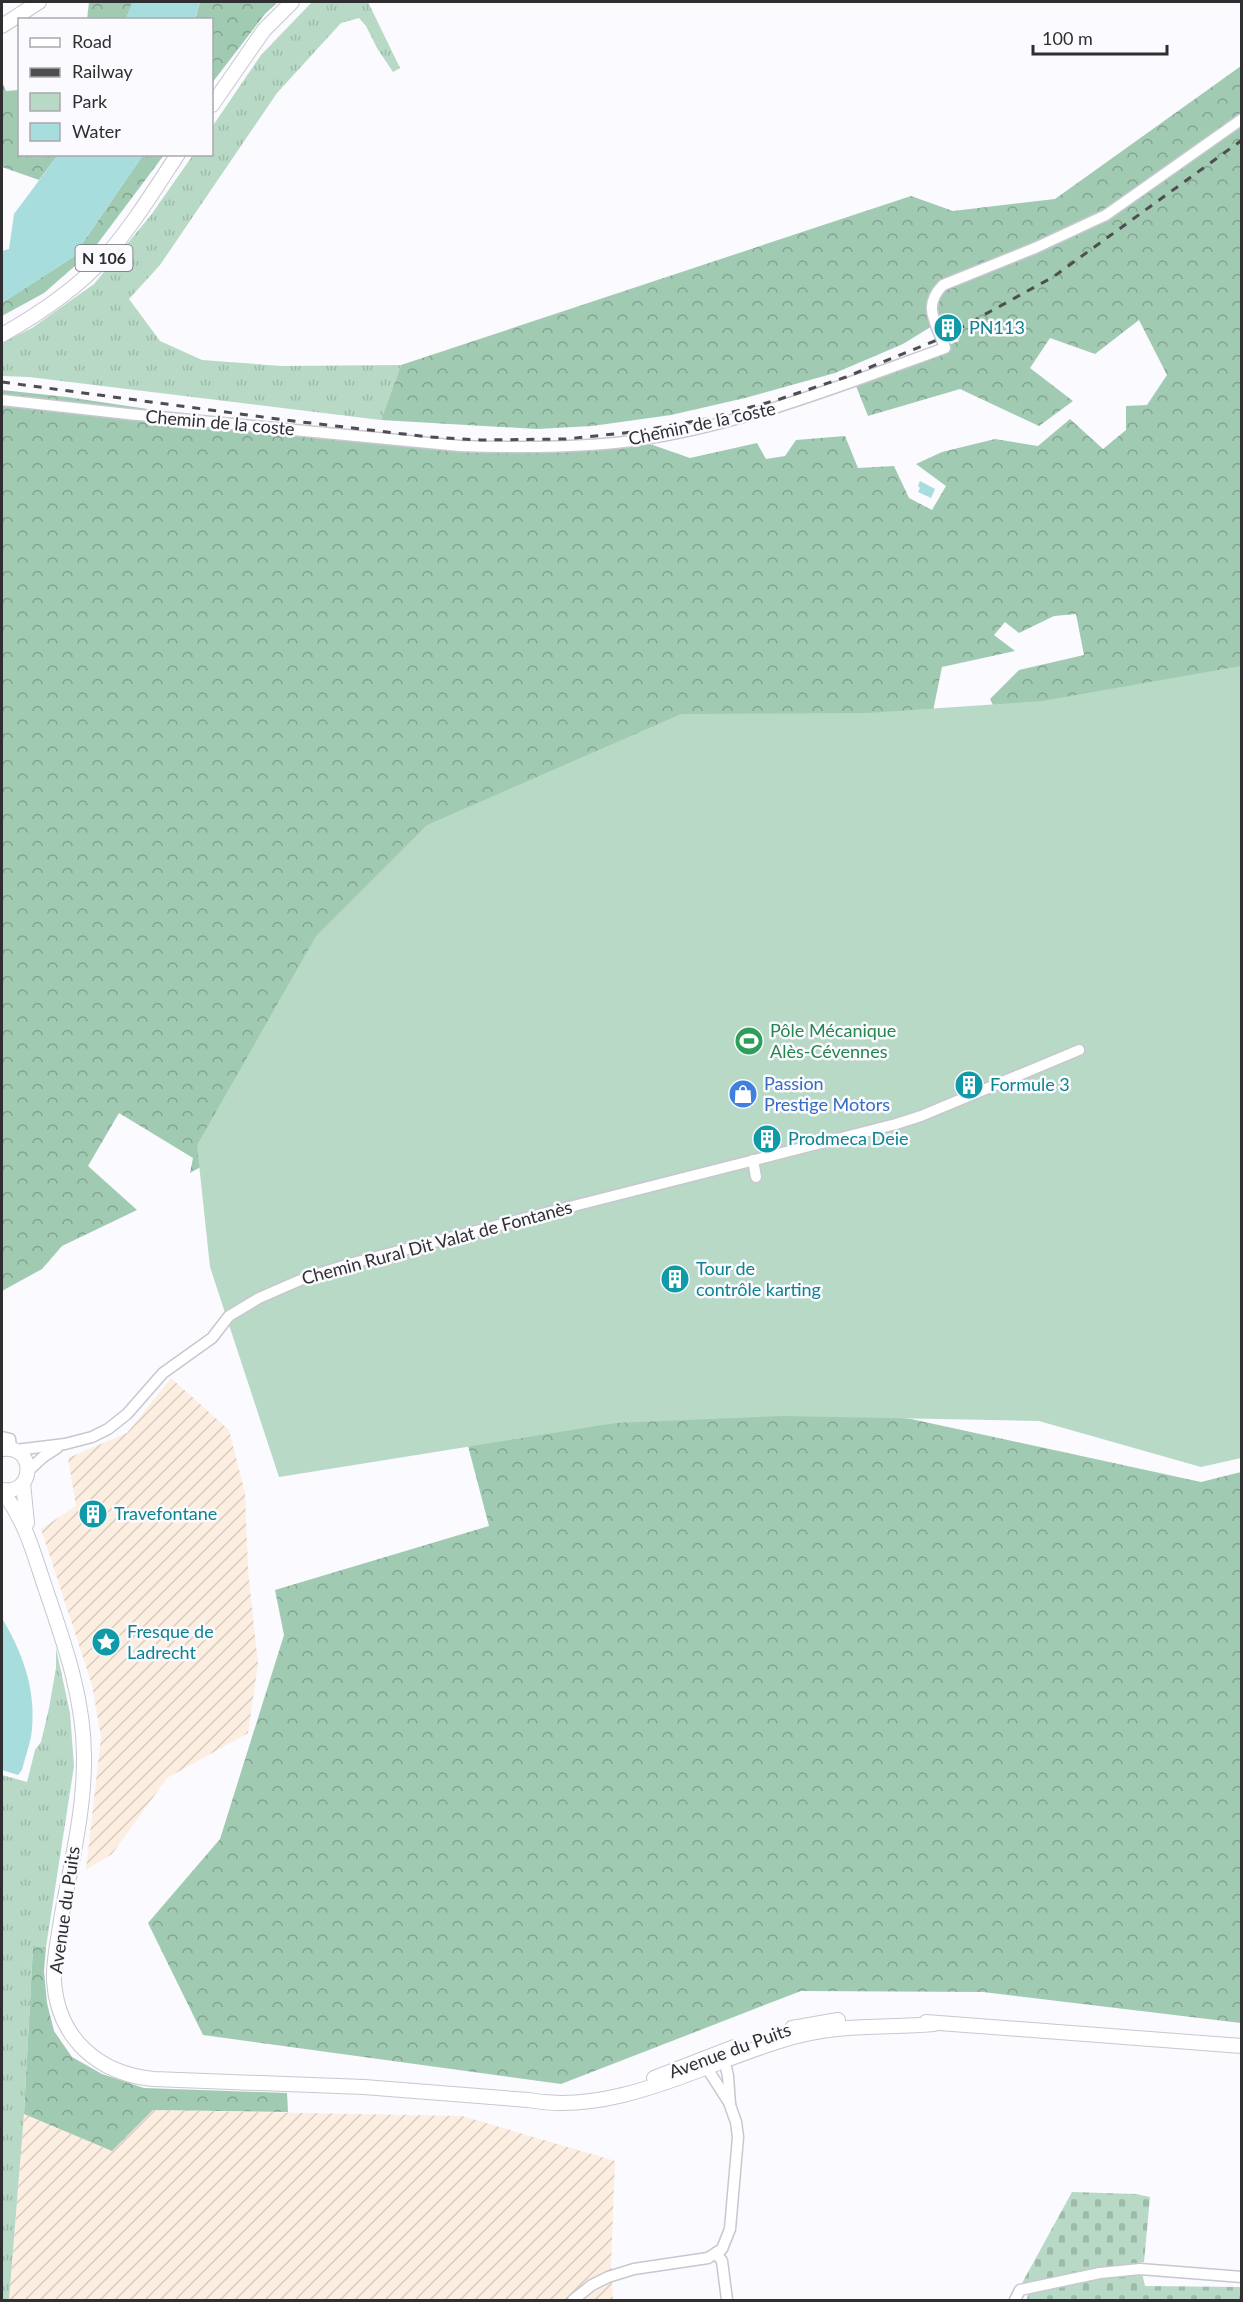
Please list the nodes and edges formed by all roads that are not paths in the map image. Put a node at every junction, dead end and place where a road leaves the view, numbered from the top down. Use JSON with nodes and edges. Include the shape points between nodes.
{"nodes":[{"id":1,"x":39,"y":2,"type":"edge"},
{"id":2,"x":292,"y":2,"type":"edge"},
{"id":3,"x":2,"y":26,"type":"edge"},
{"id":4,"x":213,"y":104,"type":"edge"},
{"id":5,"x":1242,"y":119,"type":"edge"},
{"id":6,"x":177,"y":156,"type":"edge"},
{"id":7,"x":2,"y":335,"type":"edge"},
{"id":8,"x":2,"y":400,"type":"edge"},
{"id":9,"x":1079,"y":1050,"type":"dead end"},
{"id":10,"x":753,"y":1160,"type":"junction"},
{"id":11,"x":756,"y":1177,"type":"dead end"},
{"id":12,"x":2,"y":1437,"type":"edge"},
{"id":13,"x":65,"y":1444,"type":"junction"},
{"id":14,"x":9,"y":1449,"type":"edge"},
{"id":15,"x":25,"y":1477,"type":"junction"},
{"id":16,"x":2,"y":1491,"type":"edge"},
{"id":17,"x":28,"y":1534,"type":"junction"},
{"id":18,"x":1242,"y":2046,"type":"edge"},
{"id":19,"x":723,"y":2056,"type":"junction"},
{"id":20,"x":703,"y":2064,"type":"junction"},
{"id":21,"x":730,"y":2104,"type":"junction"},
{"id":22,"x":716,"y":2253,"type":"junction"},
{"id":23,"x":1242,"y":2277,"type":"edge"},
{"id":24,"x":573,"y":2301,"type":"edge"},
{"id":25,"x":728,"y":2301,"type":"edge"},
{"id":26,"x":1015,"y":2301,"type":"edge"}],
"edges":[{"from":1,"to":3,"type":"main road"},
{"from":2,"to":4,"type":"main road","via":[[264,30]]},
{"from":5,"to":8,"type":"street","name":"Chemin de la coste","via":[[1106,215],[943,285],[934,294],[930,308],[945,348],[783,406],[687,430],[631,441],[502,448]]},
{"from":6,"to":7,"type":"main road","number":"N 106","via":[[133,223],[104,258],[48,306]]},
{"from":9,"to":10,"type":"street","name":"Chemin Rural Dit Valat de Fontanès","via":[[911,1119]]},
{"from":10,"to":11,"type":"street"},
{"from":10,"to":13,"type":"street","name":"Chemin Rural Dit Valat de Fontanès","via":[[353,1263],[282,1287],[229,1316],[207,1342],[163,1373],[127,1414],[108,1429]]},
{"from":12,"to":14,"type":"street","via":[[10,1440]]},
{"from":13,"to":14,"type":"street","name":"Chemin Rural Dit Valat de Fontanès"},
{"from":13,"to":15,"type":"street","name":"Chemin Rural Dit Valat de Fontanès","via":[[43,1457]]},
{"from":14,"to":15,"type":"main road","via":[[26,1461]]},
{"from":15,"to":16,"type":"main road","via":[[12,1490]]},
{"from":15,"to":17,"type":"main road","name":"Avenue du Puits"},
{"from":16,"to":17,"type":"main road","name":"Avenue du Puits"},
{"from":17,"to":20,"type":"main road","name":"Avenue du Puits","via":[[72,1673],[80,1706],[84,1761],[54,1980],[67,2028],[96,2061],[132,2077],[364,2087],[528,2100],[613,2090]]},
{"from":18,"to":19,"type":"main road","name":"Avenue du Puits","via":[[875,2018],[817,2022],[785,2030]]},
{"from":19,"to":20,"type":"main road","name":"Avenue du Puits"},
{"from":19,"to":21,"type":"street"},
{"from":20,"to":21,"type":"street"},
{"from":21,"to":22,"type":"street","via":[[738,2152],[729,2229],[722,2249]]},
{"from":22,"to":24,"type":"street","via":[[708,2258],[634,2269],[608,2277]]},
{"from":22,"to":25,"type":"street","via":[[722,2261]]},
{"from":23,"to":26,"type":"street","via":[[1140,2269],[1100,2273],[1020,2290]]}]}
